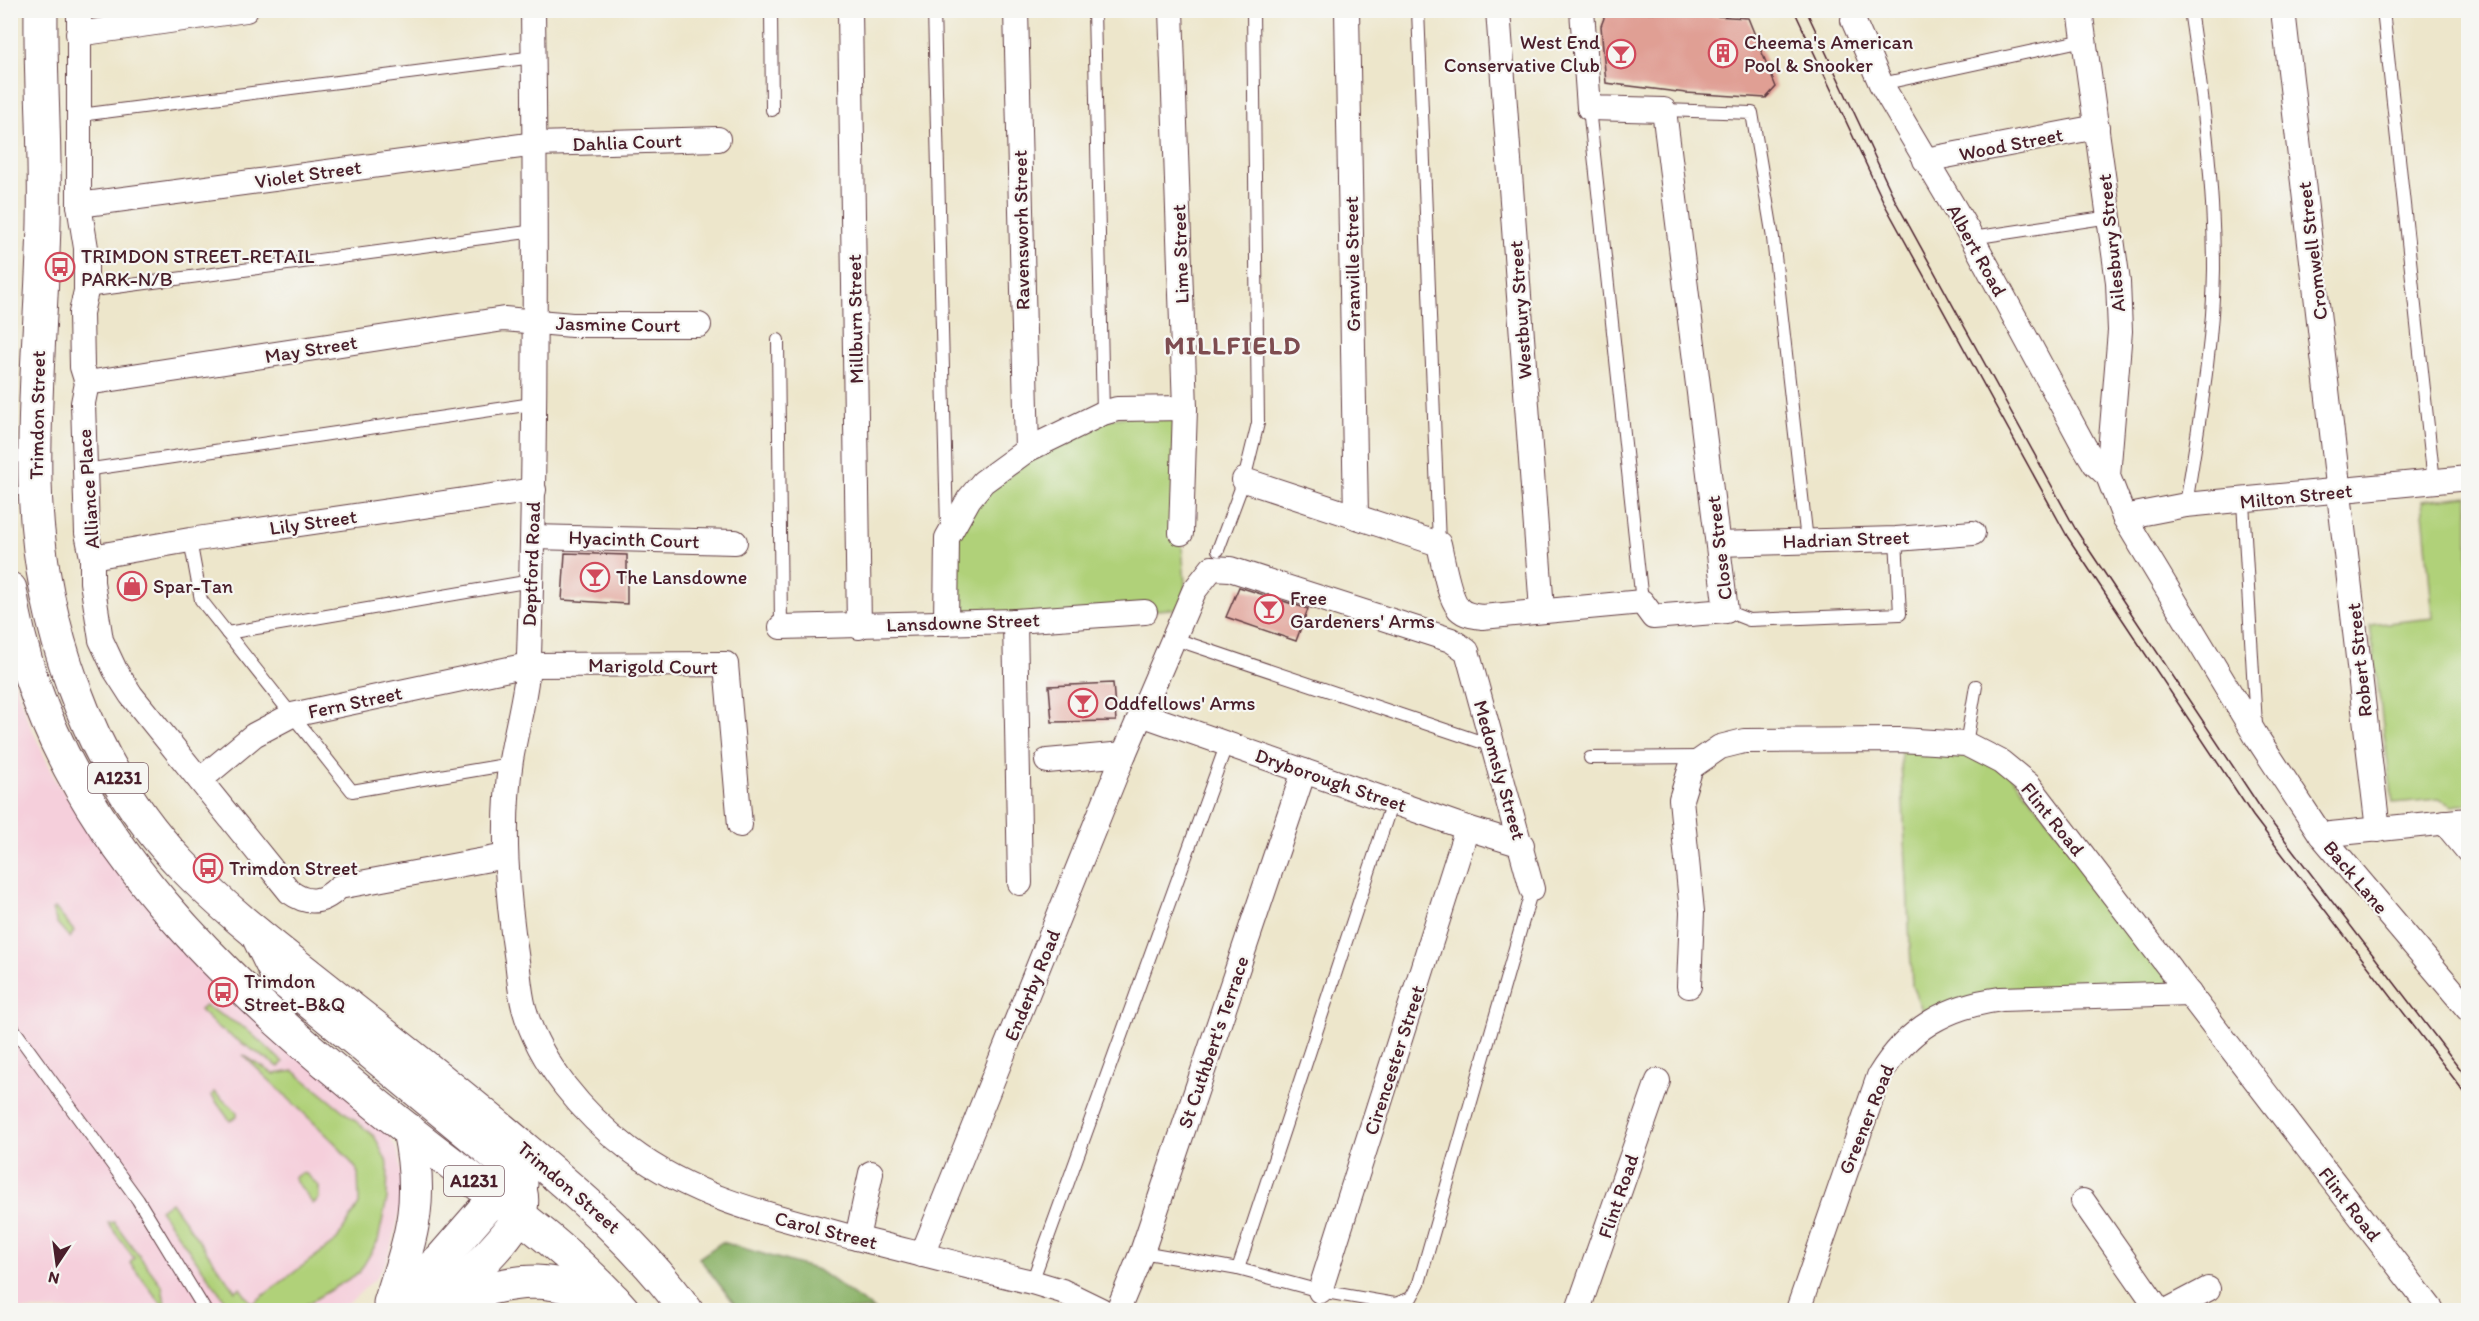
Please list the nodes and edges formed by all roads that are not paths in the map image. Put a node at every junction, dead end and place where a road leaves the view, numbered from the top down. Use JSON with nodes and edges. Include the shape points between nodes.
{"nodes":[{"id":1,"x":41,"y":10,"type":"edge"},
{"id":2,"x":79,"y":10,"type":"edge"},
{"id":3,"x":246,"y":10,"type":"edge"},
{"id":4,"x":533,"y":10,"type":"edge"},
{"id":5,"x":771,"y":10,"type":"edge"},
{"id":6,"x":850,"y":10,"type":"edge"},
{"id":7,"x":934,"y":10,"type":"edge"},
{"id":8,"x":1016,"y":10,"type":"edge"},
{"id":9,"x":1094,"y":10,"type":"edge"},
{"id":10,"x":1172,"y":10,"type":"edge"},
{"id":11,"x":1253,"y":10,"type":"edge"},
{"id":12,"x":1347,"y":10,"type":"edge"},
{"id":13,"x":1418,"y":10,"type":"edge"},
{"id":14,"x":1498,"y":10,"type":"edge"},
{"id":15,"x":1582,"y":10,"type":"edge"},
{"id":16,"x":2080,"y":10,"type":"edge"},
{"id":17,"x":2190,"y":10,"type":"edge"},
{"id":18,"x":2283,"y":10,"type":"edge"},
{"id":19,"x":2384,"y":10,"type":"edge"},
{"id":20,"x":1853,"y":20,"type":"dead end"},
{"id":21,"x":78,"y":34,"type":"junction"},
{"id":22,"x":2084,"y":40,"type":"junction"},
{"id":23,"x":534,"y":57,"type":"junction"},
{"id":24,"x":1881,"y":84,"type":"junction"},
{"id":25,"x":1589,"y":108,"type":"junction"},
{"id":26,"x":772,"y":110,"type":"dead end"},
{"id":27,"x":1664,"y":110,"type":"junction"},
{"id":28,"x":80,"y":115,"type":"junction"},
{"id":29,"x":2097,"y":127,"type":"junction"},
{"id":30,"x":718,"y":139,"type":"dead end"},
{"id":31,"x":536,"y":144,"type":"junction"},
{"id":32,"x":1925,"y":160,"type":"junction"},
{"id":33,"x":79,"y":205,"type":"junction"},
{"id":34,"x":2110,"y":217,"type":"junction"},
{"id":35,"x":535,"y":231,"type":"junction"},
{"id":36,"x":1972,"y":238,"type":"junction"},
{"id":37,"x":86,"y":291,"type":"junction"},
{"id":38,"x":536,"y":322,"type":"junction"},
{"id":39,"x":699,"y":325,"type":"dead end"},
{"id":40,"x":778,"y":340,"type":"dead end"},
{"id":41,"x":87,"y":383,"type":"junction"},
{"id":42,"x":532,"y":404,"type":"junction"},
{"id":43,"x":1185,"y":408,"type":"junction"},
{"id":44,"x":1103,"y":413,"type":"junction"},
{"id":45,"x":1027,"y":450,"type":"junction"},
{"id":46,"x":85,"y":470,"type":"junction"},
{"id":47,"x":2108,"y":476,"type":"junction"},
{"id":48,"x":2469,"y":478,"type":"edge"},
{"id":49,"x":1244,"y":480,"type":"junction"},
{"id":50,"x":2434,"y":482,"type":"junction"},
{"id":51,"x":534,"y":490,"type":"junction"},
{"id":52,"x":2340,"y":491,"type":"junction"},
{"id":53,"x":2243,"y":502,"type":"junction"},
{"id":54,"x":2187,"y":505,"type":"junction"},
{"id":55,"x":1356,"y":517,"type":"junction"},
{"id":56,"x":2124,"y":517,"type":"junction"},
{"id":57,"x":1181,"y":533,"type":"dead end"},
{"id":58,"x":1973,"y":533,"type":"dead end"},
{"id":59,"x":533,"y":537,"type":"junction"},
{"id":60,"x":947,"y":538,"type":"junction"},
{"id":61,"x":1896,"y":539,"type":"junction"},
{"id":62,"x":190,"y":540,"type":"junction"},
{"id":63,"x":1807,"y":541,"type":"junction"},
{"id":64,"x":735,"y":542,"type":"dead end"},
{"id":65,"x":1718,"y":543,"type":"junction"},
{"id":66,"x":1439,"y":544,"type":"junction"},
{"id":67,"x":1218,"y":550,"type":"dead end"},
{"id":68,"x":93,"y":557,"type":"junction"},
{"id":69,"x":531,"y":581,"type":"junction"},
{"id":70,"x":10,"y":589,"type":"edge"},
{"id":71,"x":1642,"y":602,"type":"junction"},
{"id":72,"x":1542,"y":610,"type":"junction"},
{"id":73,"x":1726,"y":611,"type":"junction"},
{"id":74,"x":1144,"y":612,"type":"dead end"},
{"id":75,"x":1015,"y":621,"type":"junction"},
{"id":76,"x":946,"y":623,"type":"junction"},
{"id":77,"x":781,"y":627,"type":"joint"},
{"id":78,"x":859,"y":627,"type":"junction"},
{"id":79,"x":227,"y":633,"type":"junction"},
{"id":80,"x":1175,"y":639,"type":"junction"},
{"id":81,"x":1467,"y":651,"type":"joint"},
{"id":82,"x":528,"y":665,"type":"junction"},
{"id":83,"x":1976,"y":686,"type":"dead end"},
{"id":84,"x":1141,"y":714,"type":"junction"},
{"id":85,"x":292,"y":716,"type":"junction"},
{"id":86,"x":2256,"y":736,"type":"junction"},
{"id":87,"x":1227,"y":743,"type":"junction"},
{"id":88,"x":1966,"y":744,"type":"junction"},
{"id":89,"x":1492,"y":746,"type":"junction"},
{"id":90,"x":1124,"y":754,"type":"junction"},
{"id":91,"x":1703,"y":757,"type":"junction"},
{"id":92,"x":1590,"y":758,"type":"dead end"},
{"id":93,"x":1047,"y":761,"type":"dead end"},
{"id":94,"x":511,"y":764,"type":"junction"},
{"id":95,"x":1304,"y":771,"type":"junction"},
{"id":96,"x":200,"y":780,"type":"junction"},
{"id":97,"x":1392,"y":802,"type":"junction"},
{"id":98,"x":2469,"y":820,"type":"edge"},
{"id":99,"x":2444,"y":822,"type":"junction"},
{"id":100,"x":740,"y":825,"type":"dead end"},
{"id":101,"x":1467,"y":828,"type":"junction"},
{"id":102,"x":2378,"y":830,"type":"junction"},
{"id":103,"x":2321,"y":836,"type":"junction"},
{"id":104,"x":1522,"y":845,"type":"junction"},
{"id":105,"x":2469,"y":851,"type":"edge"},
{"id":106,"x":506,"y":856,"type":"junction"},
{"id":107,"x":1020,"y":883,"type":"dead end"},
{"id":108,"x":1532,"y":889,"type":"joint"},
{"id":109,"x":256,"y":934,"type":"junction"},
{"id":110,"x":1689,"y":986,"type":"dead end"},
{"id":111,"x":2189,"y":993,"type":"junction"},
{"id":112,"x":2469,"y":1009,"type":"edge"},
{"id":113,"x":10,"y":1024,"type":"edge"},
{"id":114,"x":1658,"y":1081,"type":"dead end"},
{"id":115,"x":577,"y":1099,"type":"joint"},
{"id":116,"x":409,"y":1130,"type":"junction"},
{"id":117,"x":871,"y":1173,"type":"dead end"},
{"id":118,"x":573,"y":1190,"type":"junction"},
{"id":119,"x":510,"y":1199,"type":"junction"},
{"id":120,"x":2083,"y":1201,"type":"dead end"},
{"id":121,"x":857,"y":1238,"type":"junction"},
{"id":122,"x":1142,"y":1252,"type":"junction"},
{"id":123,"x":922,"y":1255,"type":"junction"},
{"id":124,"x":1238,"y":1269,"type":"junction"},
{"id":125,"x":1032,"y":1282,"type":"junction"},
{"id":126,"x":2208,"y":1289,"type":"dead end"},
{"id":127,"x":1320,"y":1292,"type":"junction"},
{"id":128,"x":410,"y":1305,"type":"edge"},
{"id":129,"x":619,"y":1305,"type":"edge"},
{"id":130,"x":205,"y":1311,"type":"edge"},
{"id":131,"x":686,"y":1311,"type":"edge"},
{"id":132,"x":1101,"y":1311,"type":"edge"},
{"id":133,"x":1118,"y":1311,"type":"edge"},
{"id":134,"x":1578,"y":1311,"type":"edge"},
{"id":135,"x":1798,"y":1311,"type":"edge"},
{"id":136,"x":2159,"y":1311,"type":"edge"},
{"id":137,"x":2168,"y":1311,"type":"edge"},
{"id":138,"x":2432,"y":1311,"type":"edge"}],
"edges":[{"from":1,"to":109,"type":"main road","name":"Trimdon Street","number":"A1231","via":[[44,221],[35,485],[41,552],[58,638],[100,749],[134,805],[178,861]]},
{"from":2,"to":21,"type":"street","name":"Alliance Place"},
{"from":3,"to":21,"type":"street"},
{"from":4,"to":23,"type":"street","name":"Deptford Road"},
{"from":5,"to":26,"type":"lane"},
{"from":6,"to":78,"type":"street","name":"Millburn Street"},
{"from":7,"to":60,"type":"lane"},
{"from":8,"to":45,"type":"street","name":"Ravensworh Street"},
{"from":9,"to":44,"type":"lane"},
{"from":10,"to":43,"type":"street","name":"Lime Street"},
{"from":11,"to":49,"type":"lane","via":[[1258,423]]},
{"from":12,"to":55,"type":"street","name":"Granville Street"},
{"from":13,"to":66,"type":"lane"},
{"from":14,"to":72,"type":"street","name":"Westbury Street"},
{"from":15,"to":25,"type":"street"},
{"from":16,"to":22,"type":"street","name":"Ailesbury Street"},
{"from":17,"to":54,"type":"lane","via":[[2204,104],[2214,271],[2206,373]]},
{"from":18,"to":52,"type":"street","name":"Cromwell Street"},
{"from":19,"to":50,"type":"lane"},
{"from":20,"to":24,"type":"street","name":"Albert Road"},
{"from":21,"to":28,"type":"street","name":"Alliance Place"},
{"from":22,"to":24,"type":"lane"},
{"from":22,"to":29,"type":"street","name":"Ailesbury Street"},
{"from":23,"to":28,"type":"lane"},
{"from":23,"to":31,"type":"street","name":"Deptford Road"},
{"from":24,"to":32,"type":"street","name":"Albert Road"},
{"from":25,"to":27,"type":"street"},
{"from":25,"to":71,"type":"lane"},
{"from":27,"to":63,"type":"lane","via":[[1752,113],[1773,238]]},
{"from":27,"to":65,"type":"street","name":"Close Street"},
{"from":28,"to":33,"type":"street","name":"Alliance Place"},
{"from":29,"to":32,"type":"street","name":"Wood Street"},
{"from":29,"to":34,"type":"street","name":"Ailesbury Street"},
{"from":30,"to":31,"type":"street","name":"Dahlia Court"},
{"from":31,"to":33,"type":"street","name":"Violet Street"},
{"from":31,"to":35,"type":"street","name":"Deptford Road"},
{"from":32,"to":36,"type":"street","name":"Albert Road"},
{"from":33,"to":37,"type":"street","name":"Alliance Place","via":[[86,248]]},
{"from":34,"to":36,"type":"lane"},
{"from":34,"to":47,"type":"street","name":"Ailesbury Street","via":[[2120,331]]},
{"from":35,"to":37,"type":"lane"},
{"from":35,"to":38,"type":"street","name":"Deptford Road"},
{"from":36,"to":47,"type":"street","name":"Albert Road","via":[[2084,446]]},
{"from":37,"to":41,"type":"street","name":"Alliance Place","via":[[81,313],[82,367]]},
{"from":38,"to":39,"type":"street","name":"Jasmine Court"},
{"from":38,"to":41,"type":"street","name":"May Street","via":[[504,319]]},
{"from":38,"to":42,"type":"street","name":"Deptford Road"},
{"from":40,"to":77,"type":"lane"},
{"from":41,"to":46,"type":"street","name":"Alliance Place","via":[[83,403]]},
{"from":42,"to":46,"type":"lane"},
{"from":42,"to":51,"type":"street","name":"Deptford Road"},
{"from":43,"to":44,"type":"street","via":[[1117,409]]},
{"from":43,"to":57,"type":"street","name":"Lime Street"},
{"from":44,"to":45,"type":"street"},
{"from":45,"to":60,"type":"street","via":[[983,482]]},
{"from":46,"to":68,"type":"street","name":"Alliance Place","via":[[87,534]]},
{"from":47,"to":56,"type":"street","name":"Back Lane"},
{"from":48,"to":50,"type":"street","name":"Milton Street"},
{"from":49,"to":55,"type":"street"},
{"from":49,"to":67,"type":"lane"},
{"from":50,"to":52,"type":"street","name":"Milton Street"},
{"from":51,"to":59,"type":"street","name":"Deptford Road"},
{"from":51,"to":62,"type":"street","name":"Lily Street"},
{"from":52,"to":53,"type":"street","name":"Milton Street"},
{"from":52,"to":102,"type":"street","name":"Robert Street"},
{"from":53,"to":54,"type":"street","name":"Milton Street"},
{"from":53,"to":86,"type":"lane"},
{"from":54,"to":56,"type":"street","name":"Milton Street"},
{"from":55,"to":66,"type":"street"},
{"from":56,"to":86,"type":"street","name":"Back Lane"},
{"from":58,"to":61,"type":"street","name":"Hadrian Street"},
{"from":59,"to":64,"type":"street","name":"Hyacinth Court"},
{"from":59,"to":69,"type":"street","name":"Deptford Road"},
{"from":60,"to":76,"type":"street"},
{"from":61,"to":63,"type":"street","name":"Hadrian Street"},
{"from":61,"to":73,"type":"lane","via":[[1900,614],[1749,620]]},
{"from":62,"to":68,"type":"street","name":"Lily Street"},
{"from":62,"to":79,"type":"lane","via":[[201,600]]},
{"from":63,"to":65,"type":"street","name":"Hadrian Street"},
{"from":65,"to":73,"type":"street","name":"Close Street"},
{"from":66,"to":72,"type":"street","via":[[1460,610],[1482,617]]},
{"from":68,"to":96,"type":"street","name":"Alliance Place","via":[[92,582],[101,640],[115,670]]},
{"from":69,"to":79,"type":"lane"},
{"from":69,"to":82,"type":"street","name":"Deptford Road"},
{"from":70,"to":116,"type":"main road","number":"A1231","via":[[26,660],[44,712],[87,800],[119,849],[159,900],[237,982]]},
{"from":71,"to":72,"type":"street"},
{"from":71,"to":73,"type":"street","name":"Close Street","via":[[1653,617]]},
{"from":74,"to":75,"type":"street","name":"Lansdowne Street"},
{"from":75,"to":76,"type":"street","name":"Lansdowne Street"},
{"from":75,"to":107,"type":"street"},
{"from":76,"to":78,"type":"street","name":"Lansdowne Street"},
{"from":77,"to":78,"type":"street","name":"Lansdowne Street"},
{"from":79,"to":85,"type":"lane"},
{"from":80,"to":81,"type":"street","name":"Enderby Road","via":[[1194,591],[1212,568],[1230,569],[1451,640]]},
{"from":80,"to":84,"type":"street","name":"Enderby Road"},
{"from":80,"to":89,"type":"lane"},
{"from":81,"to":89,"type":"street","name":"Medomsly Street"},
{"from":82,"to":85,"type":"street","name":"Fern Street"},
{"from":82,"to":94,"type":"street","name":"Deptford Road"},
{"from":82,"to":100,"type":"street","name":"Marigold Court","via":[[726,664]]},
{"from":83,"to":88,"type":"lane"},
{"from":84,"to":87,"type":"street","name":"Dryborough Street"},
{"from":84,"to":90,"type":"street","name":"Enderby Road"},
{"from":85,"to":94,"type":"lane","via":[[352,791]]},
{"from":85,"to":96,"type":"street","name":"Fern Street","via":[[254,735]]},
{"from":86,"to":103,"type":"street","name":"Back Lane"},
{"from":87,"to":95,"type":"street","name":"Dryborough Street"},
{"from":87,"to":125,"type":"lane"},
{"from":88,"to":91,"type":"street","name":"Flint Road","via":[[1900,740],[1743,741]]},
{"from":88,"to":111,"type":"street","name":"Flint Road","via":[[2001,762],[2029,785]]},
{"from":89,"to":104,"type":"street","name":"Medomsly Street"},
{"from":90,"to":93,"type":"street"},
{"from":90,"to":123,"type":"street","name":"Enderby Road"},
{"from":91,"to":92,"type":"lane"},
{"from":91,"to":110,"type":"street","via":[[1691,767],[1681,799],[1692,912]]},
{"from":94,"to":106,"type":"street","name":"Deptford Road"},
{"from":95,"to":97,"type":"street","name":"Dryborough Street"},
{"from":95,"to":122,"type":"street","name":"St Cuthbert's Terrace"},
{"from":96,"to":106,"type":"street","name":"Alliance Place","via":[[290,892],[301,900],[312,902],[328,897],[339,887]]},
{"from":97,"to":101,"type":"street","name":"Dryborough Street"},
{"from":97,"to":124,"type":"lane"},
{"from":98,"to":99,"type":"street"},
{"from":99,"to":102,"type":"street"},
{"from":99,"to":105,"type":"street"},
{"from":101,"to":104,"type":"street","name":"Dryborough Street"},
{"from":101,"to":127,"type":"street","name":"Cirencester Street"},
{"from":102,"to":103,"type":"street"},
{"from":103,"to":112,"type":"street","name":"Back Lane"},
{"from":104,"to":108,"type":"street","name":"Medomsly Street"},
{"from":106,"to":115,"type":"street","name":"Deptford Road","via":[[524,1009],[543,1054]]},
{"from":108,"to":127,"type":"lane","via":[[1419,1283],[1411,1298],[1395,1304]]},
{"from":109,"to":118,"type":"main road","name":"Trimdon Street","number":"A1231","via":[[465,1098]]},
{"from":109,"to":119,"type":"main road","via":[[277,975],[512,1171]]},
{"from":111,"to":135,"type":"street","name":"Greener Road","via":[[1970,1003],[1951,1010],[1910,1037],[1891,1056],[1879,1076]]},
{"from":111,"to":138,"type":"street","name":"Flint Road"},
{"from":113,"to":130,"type":"lane","via":[[138,1200]]},
{"from":114,"to":134,"type":"street","name":"Flint Road"},
{"from":115,"to":121,"type":"street","name":"Carol Street","via":[[629,1149],[666,1173],[764,1214]]},
{"from":116,"to":119,"type":"main road","number":"A1231"},
{"from":116,"to":128,"type":"main road","via":[[416,1167]]},
{"from":117,"to":121,"type":"street"},
{"from":118,"to":119,"type":"main road","via":[[546,1184]]},
{"from":118,"to":131,"type":"main road","name":"Trimdon Street","number":"A1231","via":[[621,1232]]},
{"from":119,"to":128,"type":"main road","via":[[478,1266]]},
{"from":119,"to":129,"type":"main road","number":"A1231"},
{"from":120,"to":136,"type":"street"},
{"from":121,"to":123,"type":"street","name":"Carol Street"},
{"from":122,"to":124,"type":"lane"},
{"from":122,"to":133,"type":"street","name":"St Cuthbert's Terrace"},
{"from":123,"to":125,"type":"street","name":"Carol Street"},
{"from":124,"to":127,"type":"lane"},
{"from":125,"to":132,"type":"street","name":"Carol Street","via":[[1062,1291]]},
{"from":126,"to":137,"type":"street"},
{"from":128,"to":129,"type":"main road","via":[[536,1282],[588,1291]]}]}
